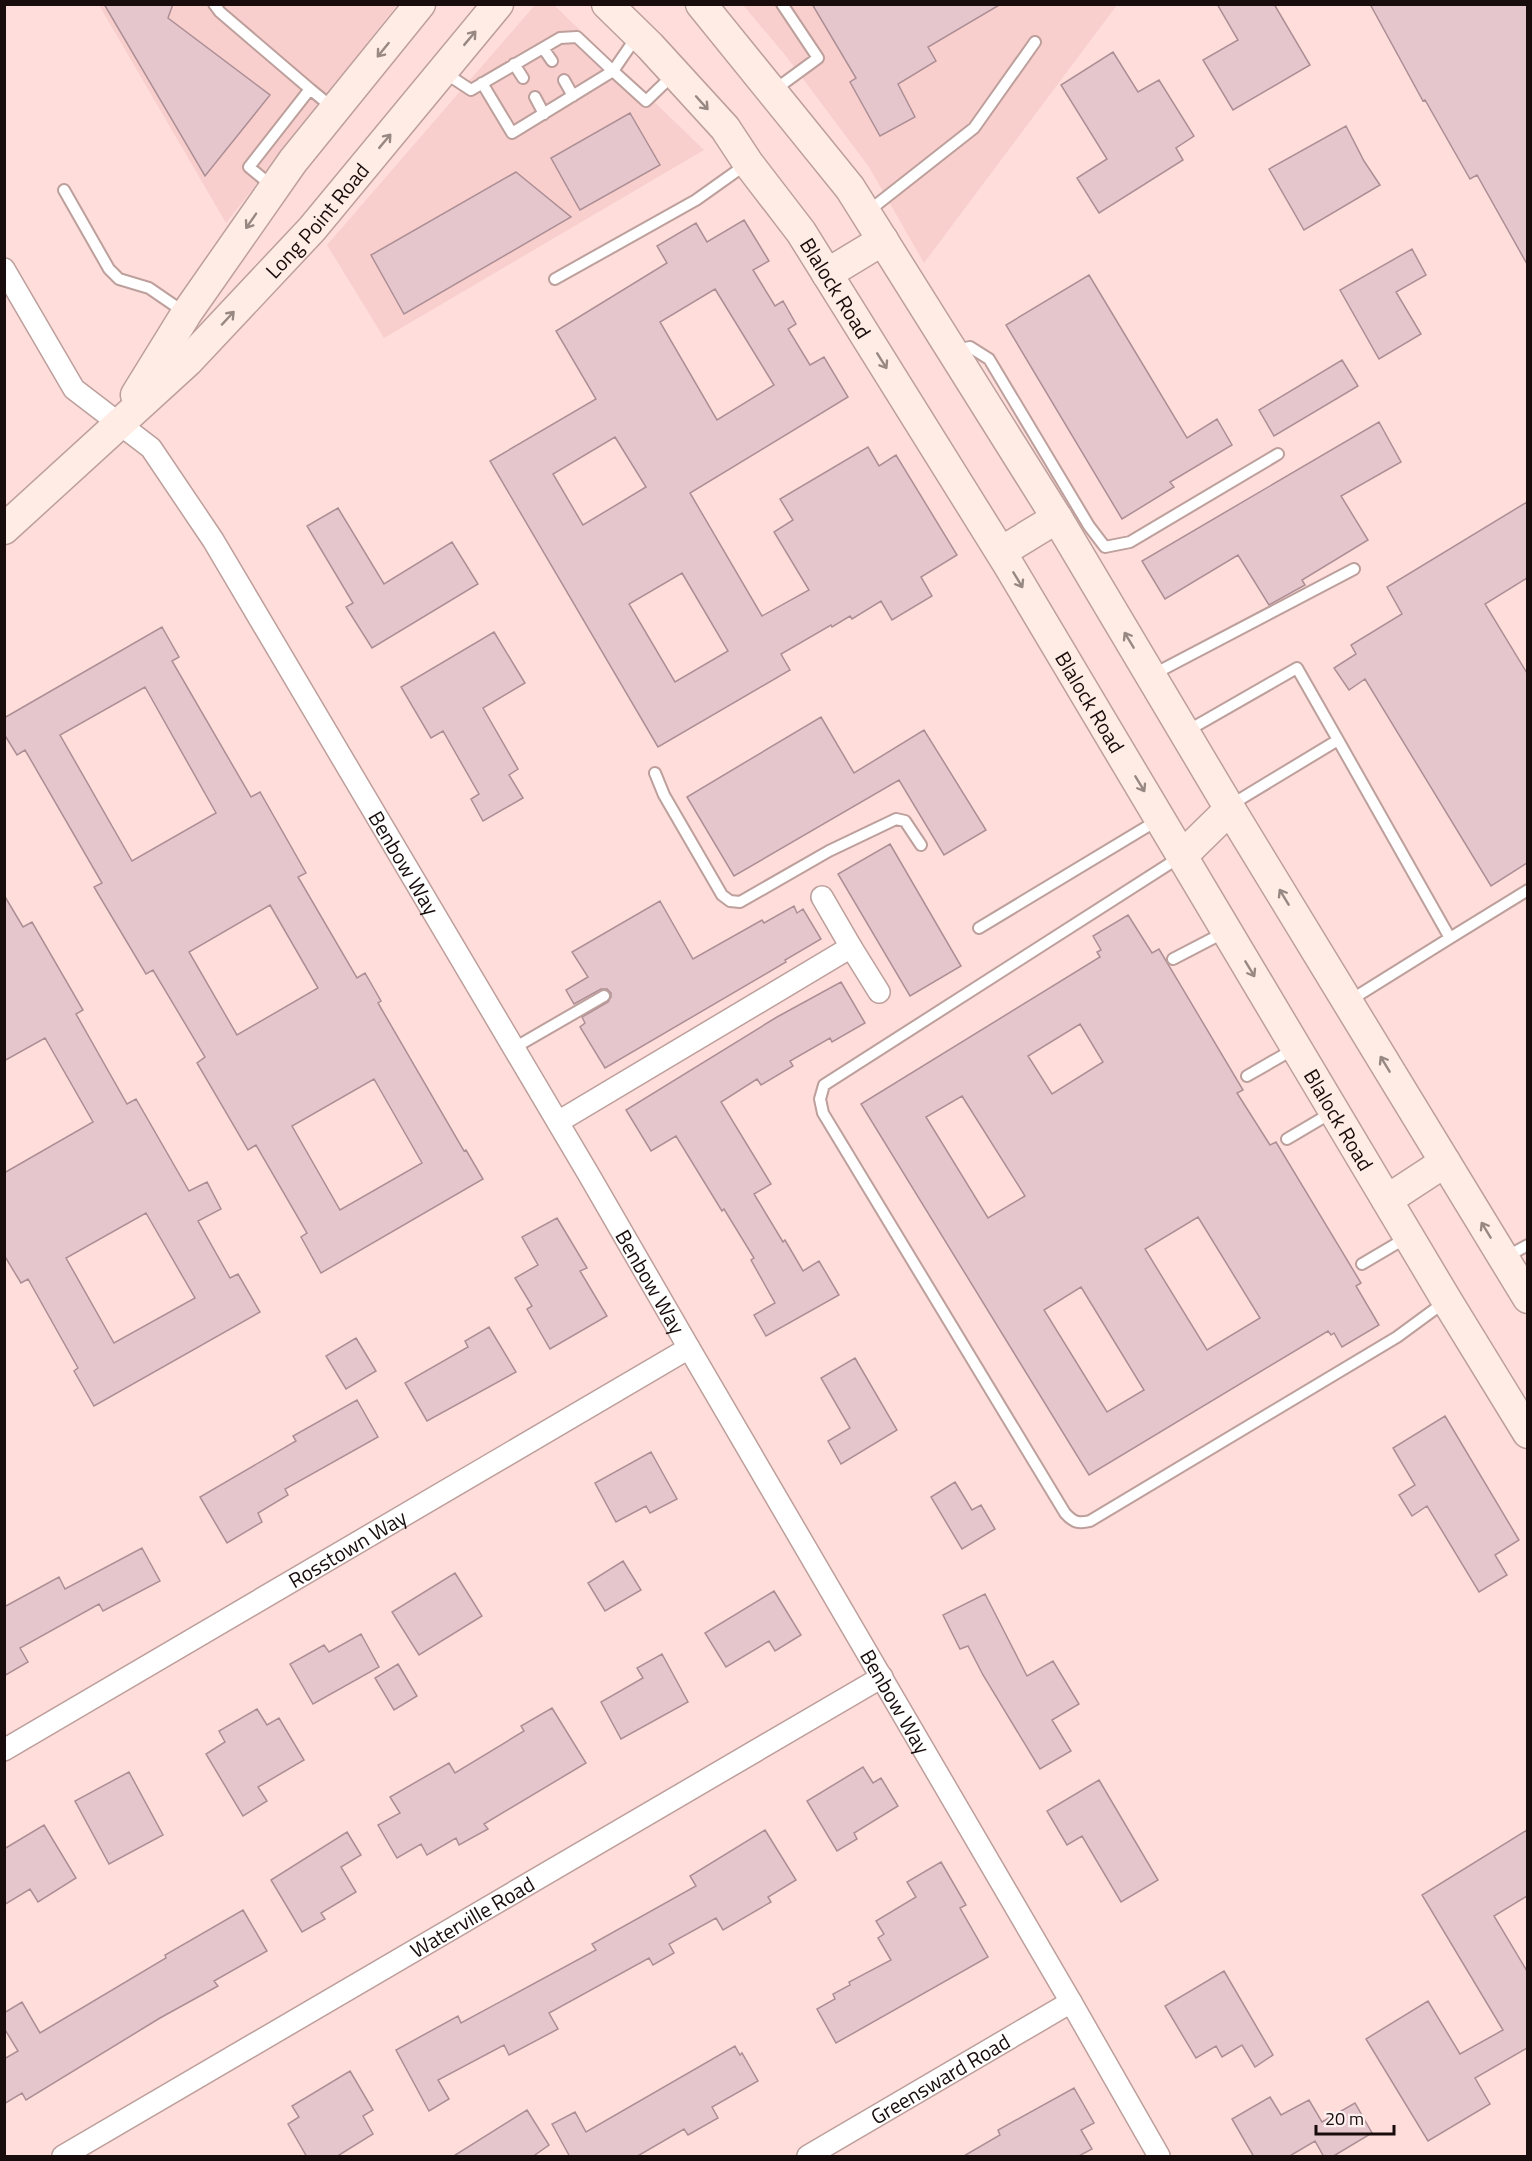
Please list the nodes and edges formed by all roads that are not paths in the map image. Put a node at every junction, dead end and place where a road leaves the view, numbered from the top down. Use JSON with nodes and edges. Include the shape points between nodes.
{"nodes":[{"id":1,"x":214,"y":4,"type":"edge"},
{"id":2,"x":420,"y":4,"type":"edge"},
{"id":3,"x":498,"y":4,"type":"edge"},
{"id":4,"x":607,"y":4,"type":"edge"},
{"id":5,"x":782,"y":4,"type":"edge"},
{"id":6,"x":708,"y":6,"type":"edge"},
{"id":7,"x":638,"y":35,"type":"junction"},
{"id":8,"x":1035,"y":42,"type":"dead end"},
{"id":9,"x":543,"y":48,"type":"junction"},
{"id":10,"x":552,"y":61,"type":"dead end"},
{"id":11,"x":514,"y":64,"type":"junction"},
{"id":12,"x":443,"y":71,"type":"junction"},
{"id":13,"x":613,"y":71,"type":"junction"},
{"id":14,"x":675,"y":73,"type":"junction"},
{"id":15,"x":523,"y":78,"type":"dead end"},
{"id":16,"x":564,"y":80,"type":"dead end"},
{"id":17,"x":482,"y":83,"type":"junction"},
{"id":18,"x":310,"y":89,"type":"junction"},
{"id":19,"x":772,"y":91,"type":"junction"},
{"id":20,"x":573,"y":96,"type":"junction"},
{"id":21,"x":535,"y":97,"type":"dead end"},
{"id":22,"x":334,"y":110,"type":"junction"},
{"id":23,"x":544,"y":114,"type":"junction"},
{"id":24,"x":748,"y":163,"type":"junction"},
{"id":25,"x":274,"y":188,"type":"junction"},
{"id":26,"x":64,"y":190,"type":"dead end"},
{"id":27,"x":866,"y":213,"type":"junction"},
{"id":28,"x":883,"y":240,"type":"junction"},
{"id":29,"x":4,"y":269,"type":"edge"},
{"id":30,"x":827,"y":274,"type":"junction"},
{"id":31,"x":555,"y":279,"type":"dead end"},
{"id":32,"x":186,"y":314,"type":"junction"},
{"id":33,"x":119,"y":423,"type":"junction"},
{"id":34,"x":1278,"y":454,"type":"dead end"},
{"id":35,"x":1067,"y":512,"type":"junction"},
{"id":36,"x":4,"y":529,"type":"edge"},
{"id":37,"x":1001,"y":552,"type":"junction"},
{"id":38,"x":1354,"y":569,"type":"dead end"},
{"id":39,"x":1151,"y":675,"type":"junction"},
{"id":40,"x":1185,"y":732,"type":"junction"},
{"id":41,"x":1338,"y":740,"type":"junction"},
{"id":42,"x":655,"y":773,"type":"dead end"},
{"id":43,"x":1230,"y":808,"type":"junction"},
{"id":44,"x":1160,"y":818,"type":"junction"},
{"id":45,"x":921,"y":845,"type":"dead end"},
{"id":46,"x":1183,"y":855,"type":"junction"},
{"id":47,"x":1527,"y":890,"type":"edge"},
{"id":48,"x":822,"y":897,"type":"dead end"},
{"id":49,"x":980,"y":928,"type":"dead end"},
{"id":50,"x":1228,"y":931,"type":"junction"},
{"id":51,"x":1450,"y":938,"type":"junction"},
{"id":52,"x":851,"y":947,"type":"junction"},
{"id":53,"x":1173,"y":959,"type":"dead end"},
{"id":54,"x":879,"y":992,"type":"dead end"},
{"id":55,"x":604,"y":996,"type":"dead end"},
{"id":56,"x":1347,"y":1002,"type":"junction"},
{"id":57,"x":1297,"y":1047,"type":"junction"},
{"id":58,"x":514,"y":1048,"type":"junction"},
{"id":59,"x":1247,"y":1076,"type":"dead end"},
{"id":60,"x":1334,"y":1111,"type":"junction"},
{"id":61,"x":558,"y":1122,"type":"junction"},
{"id":62,"x":1287,"y":1139,"type":"dead end"},
{"id":63,"x":1445,"y":1162,"type":"junction"},
{"id":64,"x":1387,"y":1200,"type":"junction"},
{"id":65,"x":1409,"y":1236,"type":"junction"},
{"id":66,"x":1515,"y":1252,"type":"edge"},
{"id":67,"x":1362,"y":1264,"type":"dead end"},
{"id":68,"x":1527,"y":1298,"type":"edge"},
{"id":69,"x":1447,"y":1300,"type":"junction"},
{"id":70,"x":688,"y":1348,"type":"junction"},
{"id":71,"x":1527,"y":1433,"type":"edge"},
{"id":72,"x":882,"y":1677,"type":"junction"},
{"id":73,"x":4,"y":1750,"type":"edge"},
{"id":74,"x":1071,"y":2002,"type":"junction"},
{"id":75,"x":63,"y":2157,"type":"edge"},
{"id":76,"x":808,"y":2157,"type":"edge"},
{"id":77,"x":1159,"y":2157,"type":"edge"}],
"edges":[{"from":1,"to":18,"type":"lane"},
{"from":2,"to":22,"type":"main road","name":"Long Point Road","one_way":true},
{"from":12,"to":3,"type":"main road","name":"Long Point Road","one_way":true},
{"from":4,"to":7,"type":"main road","name":"Blalock Road"},
{"from":5,"to":19,"type":"lane","via":[[818,58]]},
{"from":6,"to":19,"type":"main road"},
{"from":7,"to":13,"type":"lane"},
{"from":7,"to":14,"type":"main road","name":"Blalock Road"},
{"from":8,"to":27,"type":"lane","via":[[974,128]]},
{"from":9,"to":10,"type":"lane"},
{"from":9,"to":11,"type":"lane"},
{"from":9,"to":13,"type":"lane","via":[[560,38],[577,37]]},
{"from":11,"to":15,"type":"lane"},
{"from":11,"to":17,"type":"lane"},
{"from":12,"to":17,"type":"lane","via":[[471,90]]},
{"from":33,"to":12,"type":"main road","name":"Long Point Road","one_way":true,"via":[[188,361],[312,229]]},
{"from":13,"to":14,"type":"lane","via":[[646,101]]},
{"from":13,"to":20,"type":"lane"},
{"from":14,"to":24,"type":"main road","name":"Blalock Road","one_way":true,"via":[[725,128]]},
{"from":16,"to":20,"type":"lane"},
{"from":17,"to":23,"type":"lane","via":[[512,133]]},
{"from":18,"to":22,"type":"lane"},
{"from":18,"to":25,"type":"lane","via":[[249,167]]},
{"from":19,"to":27,"type":"main road"},
{"from":20,"to":23,"type":"lane"},
{"from":21,"to":23,"type":"lane"},
{"from":22,"to":25,"type":"main road","name":"Long Point Road"},
{"from":24,"to":30,"type":"main road","name":"Blalock Road","via":[[801,232]]},
{"from":24,"to":31,"type":"lane","via":[[696,201]]},
{"from":25,"to":32,"type":"main road","name":"Long Point Road","one_way":true},
{"from":26,"to":32,"type":"lane","via":[[109,269],[119,279],[149,288]]},
{"from":27,"to":28,"type":"main road"},
{"from":28,"to":30,"type":"main road"},
{"from":28,"to":35,"type":"main road","via":[[953,351]]},
{"from":29,"to":33,"type":"street","name":"Benbow Way","via":[[74,389]]},
{"from":30,"to":37,"type":"main road","name":"Blalock Road","one_way":true},
{"from":32,"to":33,"type":"main road","name":"Long Point Road"},
{"from":33,"to":36,"type":"main road","name":"Long Point Road"},
{"from":33,"to":58,"type":"street","name":"Benbow Way","via":[[151,448],[213,540]]},
{"from":34,"to":35,"type":"lane","via":[[1130,542],[1105,547]]},
{"from":35,"to":37,"type":"main road"},
{"from":39,"to":35,"type":"main road","one_way":true},
{"from":37,"to":44,"type":"main road","name":"Blalock Road","one_way":true},
{"from":38,"to":39,"type":"lane"},
{"from":39,"to":40,"type":"main road"},
{"from":40,"to":41,"type":"lane","via":[[1297,668]]},
{"from":40,"to":43,"type":"main road"},
{"from":41,"to":43,"type":"lane"},
{"from":41,"to":51,"type":"lane"},
{"from":42,"to":45,"type":"lane","via":[[716,885],[730,902],[740,902],[829,851],[896,819],[905,821]]},
{"from":43,"to":46,"type":"main road"},
{"from":56,"to":43,"type":"main road","one_way":true},
{"from":44,"to":46,"type":"main road","name":"Blalock Road"},
{"from":44,"to":49,"type":"lane"},
{"from":46,"to":50,"type":"main road","name":"Blalock Road"},
{"from":46,"to":69,"type":"lane","via":[[824,1084],[820,1099],[823,1113],[1072,1521],[1090,1521],[1397,1337]]},
{"from":47,"to":51,"type":"lane"},
{"from":48,"to":52,"type":"street"},
{"from":50,"to":53,"type":"lane"},
{"from":50,"to":57,"type":"main road","name":"Blalock Road","one_way":true},
{"from":51,"to":56,"type":"lane"},
{"from":52,"to":54,"type":"street"},
{"from":52,"to":61,"type":"street"},
{"from":55,"to":58,"type":"lane"},
{"from":63,"to":56,"type":"main road","one_way":true},
{"from":57,"to":59,"type":"lane"},
{"from":57,"to":60,"type":"main road","name":"Blalock Road"},
{"from":58,"to":61,"type":"street","name":"Benbow Way"},
{"from":60,"to":62,"type":"lane"},
{"from":60,"to":64,"type":"main road","name":"Blalock Road"},
{"from":61,"to":70,"type":"street","name":"Benbow Way"},
{"from":63,"to":64,"type":"main road"},
{"from":66,"to":63,"type":"main road","one_way":true},
{"from":64,"to":65,"type":"main road","name":"Blalock Road"},
{"from":65,"to":67,"type":"lane"},
{"from":65,"to":69,"type":"main road","name":"Blalock Road"},
{"from":66,"to":68,"type":"main road"},
{"from":69,"to":71,"type":"main road","name":"Blalock Road"},
{"from":70,"to":72,"type":"street","name":"Benbow Way"},
{"from":70,"to":73,"type":"street","name":"Rosstown Way"},
{"from":72,"to":74,"type":"street","name":"Benbow Way"},
{"from":72,"to":75,"type":"street","name":"Waterville Road"},
{"from":74,"to":76,"type":"street","name":"Greensward Road"},
{"from":74,"to":77,"type":"street","name":"Benbow Way"}]}
